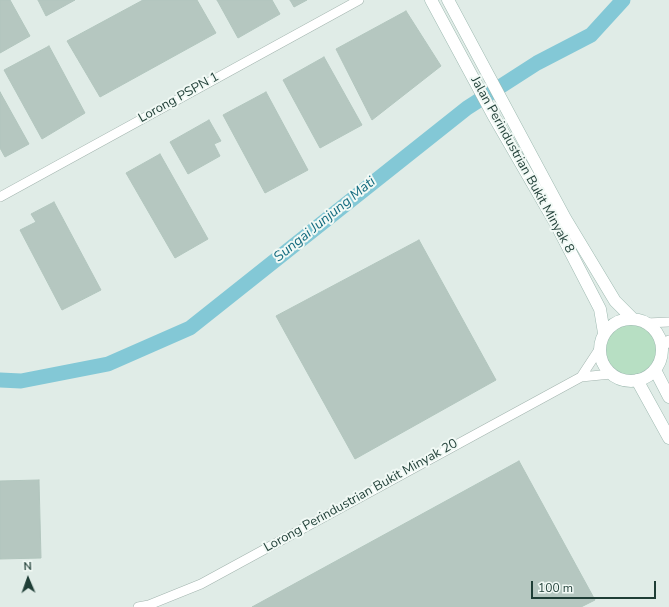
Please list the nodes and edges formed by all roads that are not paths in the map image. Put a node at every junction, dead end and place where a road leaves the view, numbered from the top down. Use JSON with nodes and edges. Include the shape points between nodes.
{"nodes":[{"id":1,"x":359,"y":0,"type":"edge"},
{"id":2,"x":431,"y":0,"type":"edge"},
{"id":3,"x":448,"y":0,"type":"edge"},
{"id":4,"x":0,"y":197,"type":"edge"},
{"id":5,"x":632,"y":318,"type":"junction"},
{"id":6,"x":669,"y":322,"type":"edge"},
{"id":7,"x":647,"y":323,"type":"junction"},
{"id":8,"x":604,"y":333,"type":"junction"},
{"id":9,"x":666,"y":344,"type":"edge"},
{"id":10,"x":600,"y":348,"type":"junction"},
{"id":11,"x":655,"y":370,"type":"junction"},
{"id":12,"x":611,"y":374,"type":"junction"},
{"id":13,"x":580,"y":377,"type":"junction"},
{"id":14,"x":637,"y":380,"type":"junction"},
{"id":15,"x":669,"y":397,"type":"edge"},
{"id":16,"x":669,"y":438,"type":"edge"},
{"id":17,"x":138,"y":607,"type":"edge"}],
"edges":[{"from":1,"to":4,"type":"street","name":"Lorong PSPN 1"},
{"from":2,"to":8,"type":"street","name":"Jalan Perindustrian Bukit Minyak 8","via":[[600,308]]},
{"from":3,"to":5,"type":"street","name":"Jalan Perindustrian Bukit Minyak 8","via":[[565,218],[615,301]]},
{"from":5,"to":7,"type":"street"},
{"from":5,"to":8,"type":"street","via":[[616,322]]},
{"from":6,"to":7,"type":"street"},
{"from":7,"to":9,"type":"street"},
{"from":8,"to":10,"type":"street"},
{"from":9,"to":11,"type":"street"},
{"from":10,"to":12,"type":"street","via":[[603,362]]},
{"from":10,"to":13,"type":"street"},
{"from":11,"to":14,"type":"street"},
{"from":11,"to":15,"type":"street"},
{"from":12,"to":13,"type":"street"},
{"from":12,"to":14,"type":"street","via":[[628,381]]},
{"from":13,"to":17,"type":"street","name":"Lorong Perindustrian Bukit Minyak 20","via":[[201,584]]},
{"from":14,"to":16,"type":"street"}]}
